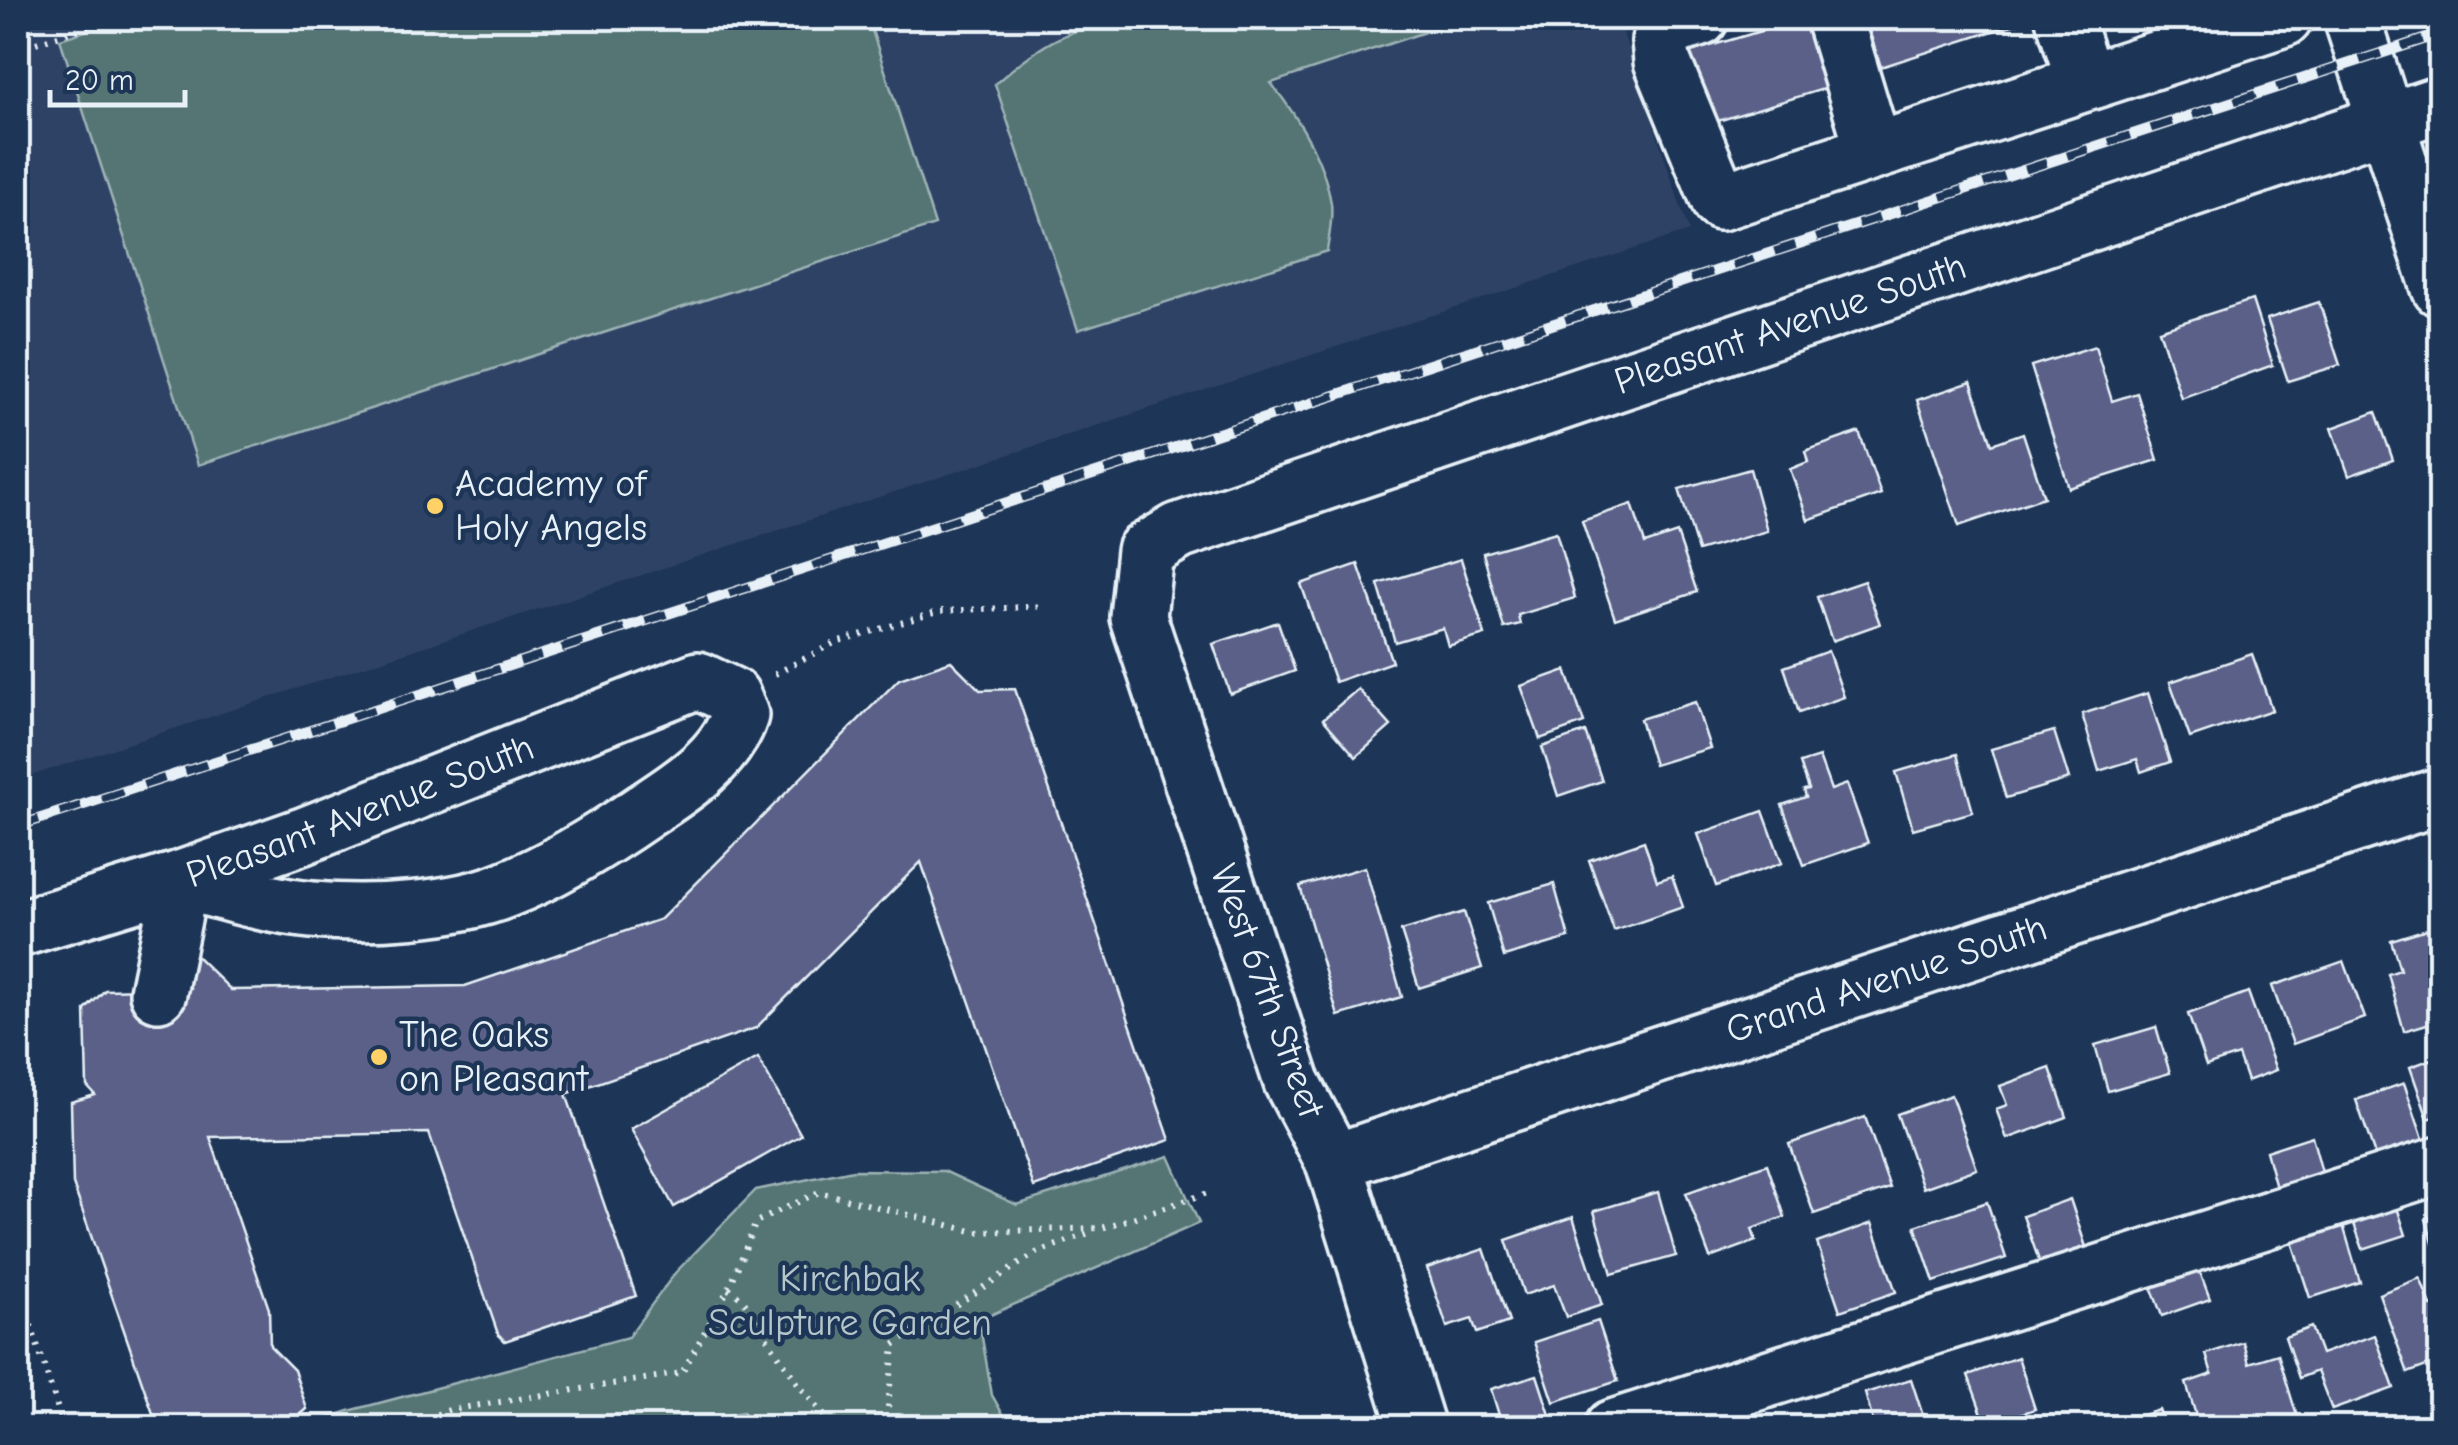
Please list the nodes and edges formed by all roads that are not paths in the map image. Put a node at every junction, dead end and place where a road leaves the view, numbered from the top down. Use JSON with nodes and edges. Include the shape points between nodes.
{"nodes":[{"id":1,"x":1700,"y":18,"type":"edge"},
{"id":2,"x":1834,"y":18,"type":"edge"},
{"id":3,"x":2064,"y":18,"type":"edge"},
{"id":4,"x":2284,"y":18,"type":"edge"},
{"id":5,"x":2352,"y":18,"type":"edge"},
{"id":6,"x":2085,"y":81,"type":"junction"},
{"id":7,"x":2440,"y":104,"type":"edge"},
{"id":8,"x":2385,"y":121,"type":"junction"},
{"id":9,"x":1874,"y":151,"type":"junction"},
{"id":10,"x":2440,"y":288,"type":"edge"},
{"id":11,"x":1145,"y":551,"type":"joint"},
{"id":12,"x":2440,"y":796,"type":"edge"},
{"id":13,"x":172,"y":882,"type":"junction"},
{"id":14,"x":18,"y":929,"type":"edge"},
{"id":15,"x":158,"y":993,"type":"dead end"},
{"id":16,"x":1334,"y":1162,"type":"junction"},
{"id":17,"x":2440,"y":1164,"type":"edge"},
{"id":18,"x":1417,"y":1428,"type":"edge"},
{"id":19,"x":1613,"y":1428,"type":"edge"}],
"edges":[{"from":1,"to":9,"type":"street","via":[[1672,27],[1660,41],[1662,60],[1720,202]]},
{"from":2,"to":9,"type":"street"},
{"from":3,"to":6,"type":"street"},
{"from":4,"to":6,"type":"street"},
{"from":5,"to":8,"type":"street"},
{"from":6,"to":9,"type":"street"},
{"from":7,"to":8,"type":"street","name":"Pleasant Avenue South"},
{"from":8,"to":10,"type":"street"},
{"from":8,"to":11,"type":"street","name":"Pleasant Avenue South","via":[[1178,532]]},
{"from":11,"to":16,"type":"street","name":"West 67th Street","via":[[1138,617],[1292,1082]]},
{"from":12,"to":16,"type":"street","name":"Grand Avenue South"},
{"from":13,"to":13,"type":"street","name":"Pleasant Avenue South","via":[[715,688],[740,714],[733,736],[688,782],[506,890],[452,904],[311,910]]},
{"from":13,"to":14,"type":"street","name":"Pleasant Avenue South"},
{"from":13,"to":15,"type":"street","via":[[174,914]]},
{"from":16,"to":18,"type":"street","name":"West 67th Street"},
{"from":17,"to":19,"type":"street"}]}
